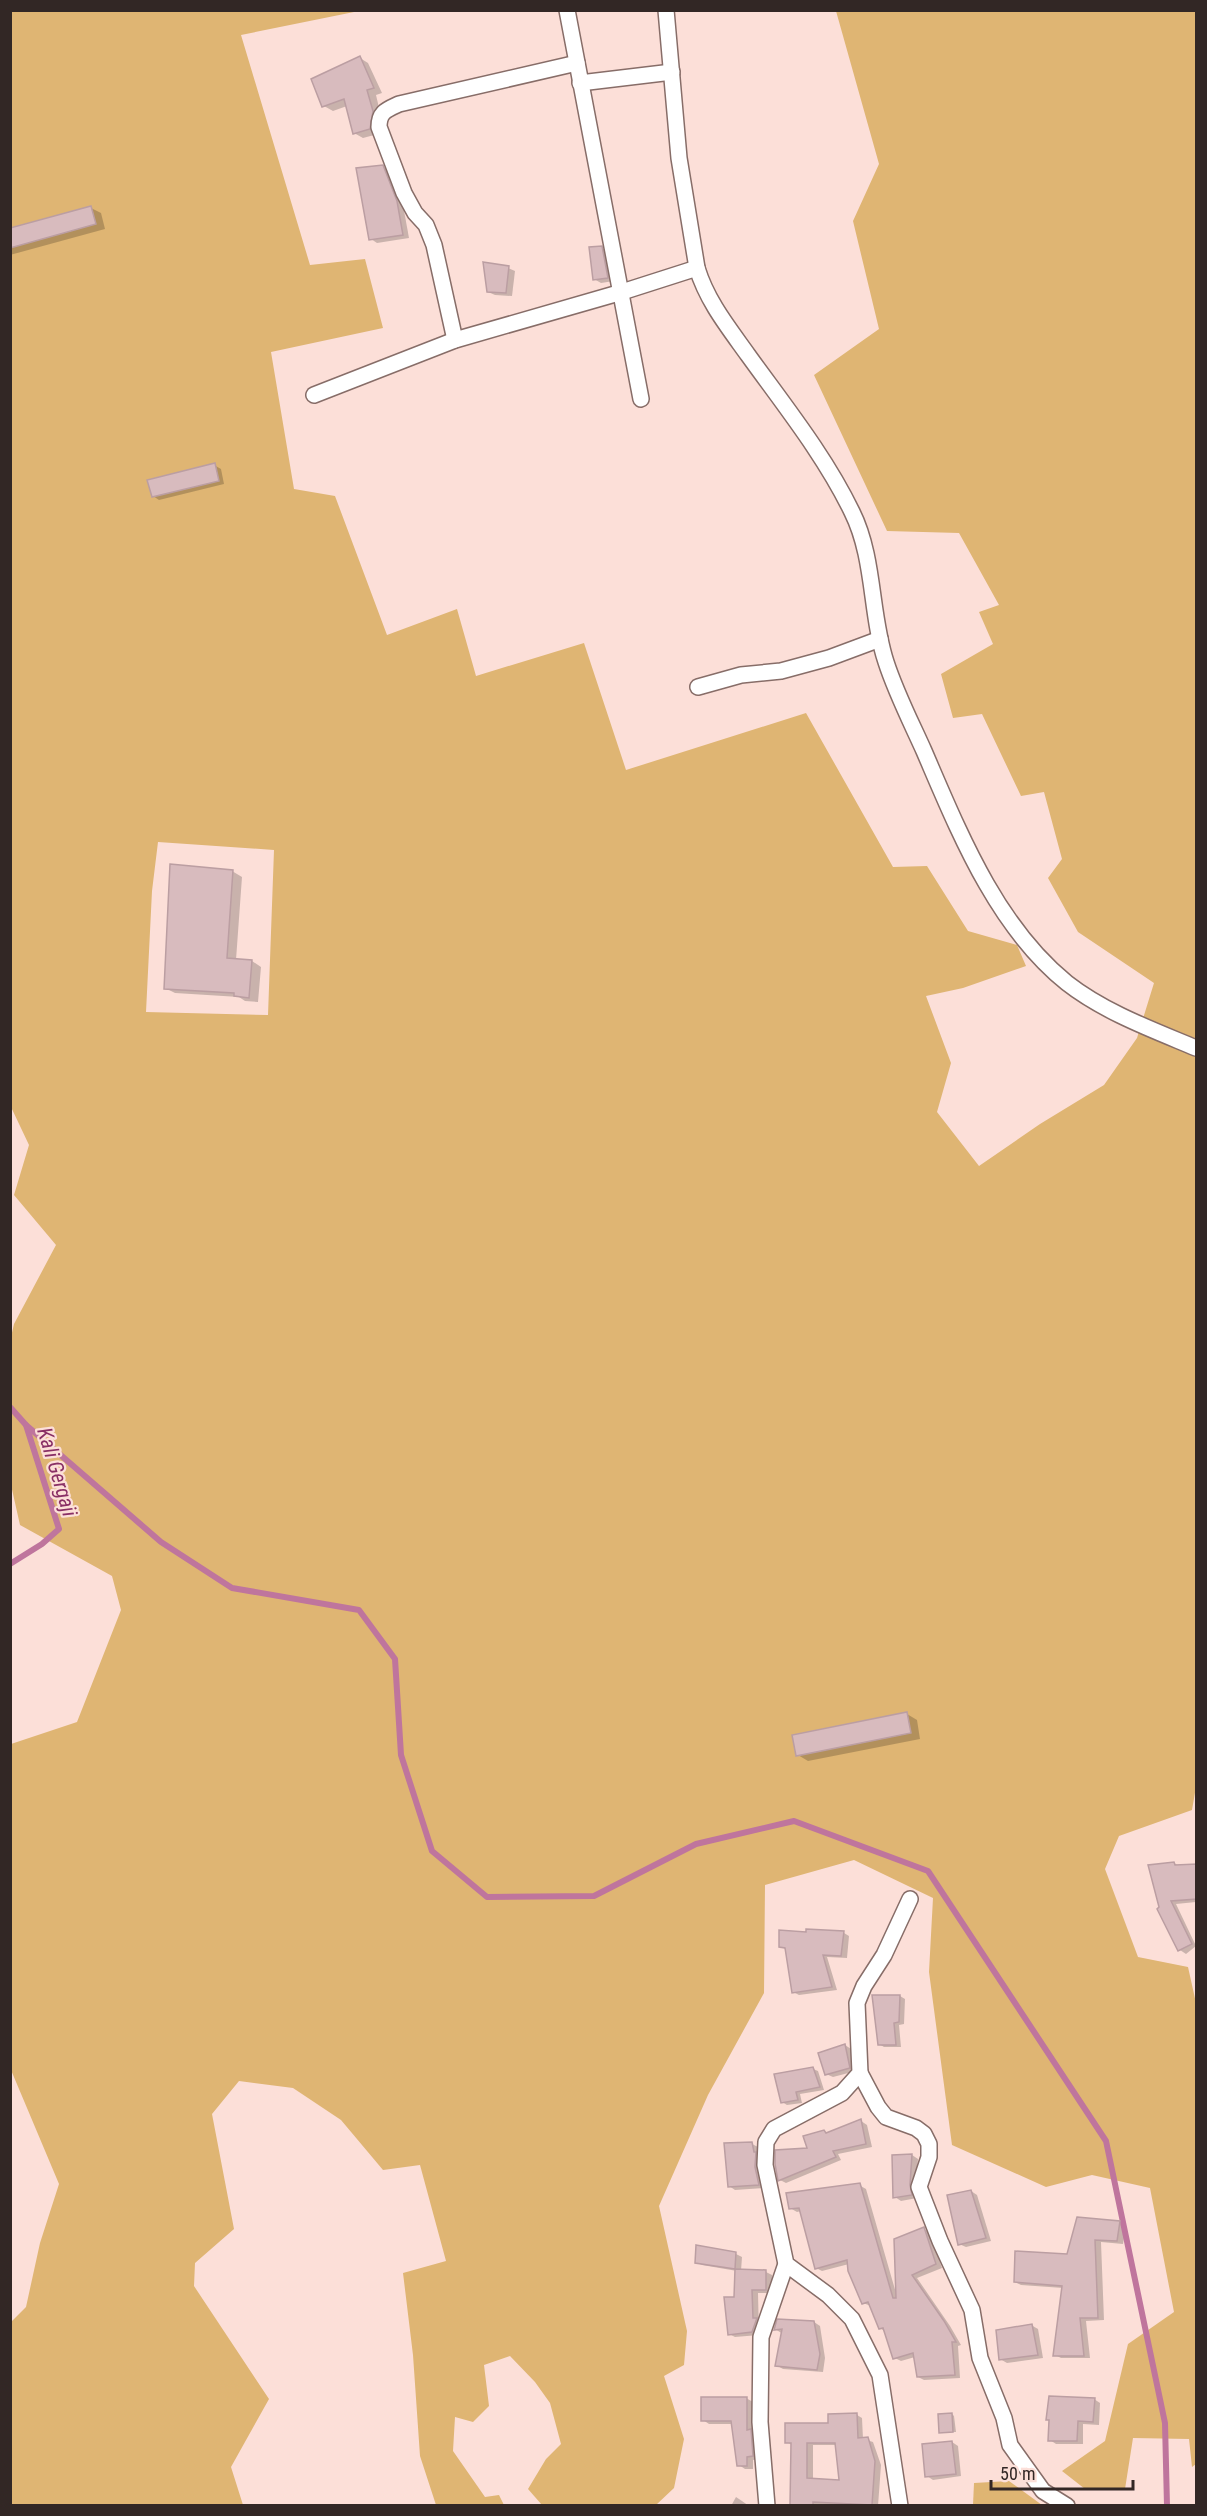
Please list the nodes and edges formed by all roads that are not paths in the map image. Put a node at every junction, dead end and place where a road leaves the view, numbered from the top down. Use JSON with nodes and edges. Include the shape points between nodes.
{"nodes":[{"id":1,"x":567,"y":10,"type":"edge"},
{"id":2,"x":666,"y":10,"type":"edge"},
{"id":3,"x":577,"y":63,"type":"junction"},
{"id":4,"x":672,"y":72,"type":"junction"},
{"id":5,"x":580,"y":83,"type":"junction"},
{"id":6,"x":697,"y":268,"type":"junction"},
{"id":7,"x":622,"y":292,"type":"junction"},
{"id":8,"x":455,"y":340,"type":"junction"},
{"id":9,"x":314,"y":394,"type":"dead end"},
{"id":10,"x":641,"y":399,"type":"dead end"},
{"id":11,"x":880,"y":639,"type":"junction"},
{"id":12,"x":698,"y":687,"type":"dead end"},
{"id":13,"x":1197,"y":1048,"type":"edge"},
{"id":14,"x":910,"y":1899,"type":"dead end"},
{"id":15,"x":860,"y":2073,"type":"junction"},
{"id":16,"x":786,"y":2264,"type":"junction"},
{"id":17,"x":767,"y":2505,"type":"edge"},
{"id":18,"x":900,"y":2505,"type":"edge"},
{"id":19,"x":1067,"y":2505,"type":"edge"}],
"edges":[{"from":1,"to":3,"type":"street"},
{"from":2,"to":4,"type":"street"},
{"from":3,"to":5,"type":"street"},
{"from":3,"to":8,"type":"street","via":[[399,104],[383,111],[379,118],[404,193],[426,225],[434,245]]},
{"from":4,"to":5,"type":"street"},
{"from":4,"to":6,"type":"street","via":[[679,158]]},
{"from":5,"to":7,"type":"street"},
{"from":6,"to":7,"type":"street"},
{"from":6,"to":11,"type":"street","via":[[716,310],[815,451],[852,513],[862,543]]},
{"from":7,"to":8,"type":"street"},
{"from":7,"to":10,"type":"street"},
{"from":8,"to":9,"type":"street"},
{"from":11,"to":12,"type":"street","via":[[800,666],[741,675]]},
{"from":11,"to":13,"type":"street","via":[[886,663],[950,810],[1001,909],[1067,982],[1096,1002]]},
{"from":14,"to":15,"type":"street","via":[[857,2003]]},
{"from":15,"to":16,"type":"street","via":[[842,2093],[774,2129],[766,2142],[765,2165]]},
{"from":15,"to":19,"type":"street","via":[[886,2117],[916,2128],[929,2144],[920,2187],[972,2310],[980,2358],[1004,2418],[1010,2445],[1043,2491]]},
{"from":16,"to":17,"type":"street","via":[[761,2337],[760,2422]]},
{"from":16,"to":18,"type":"street","via":[[828,2295],[852,2319],[880,2375]]}]}
